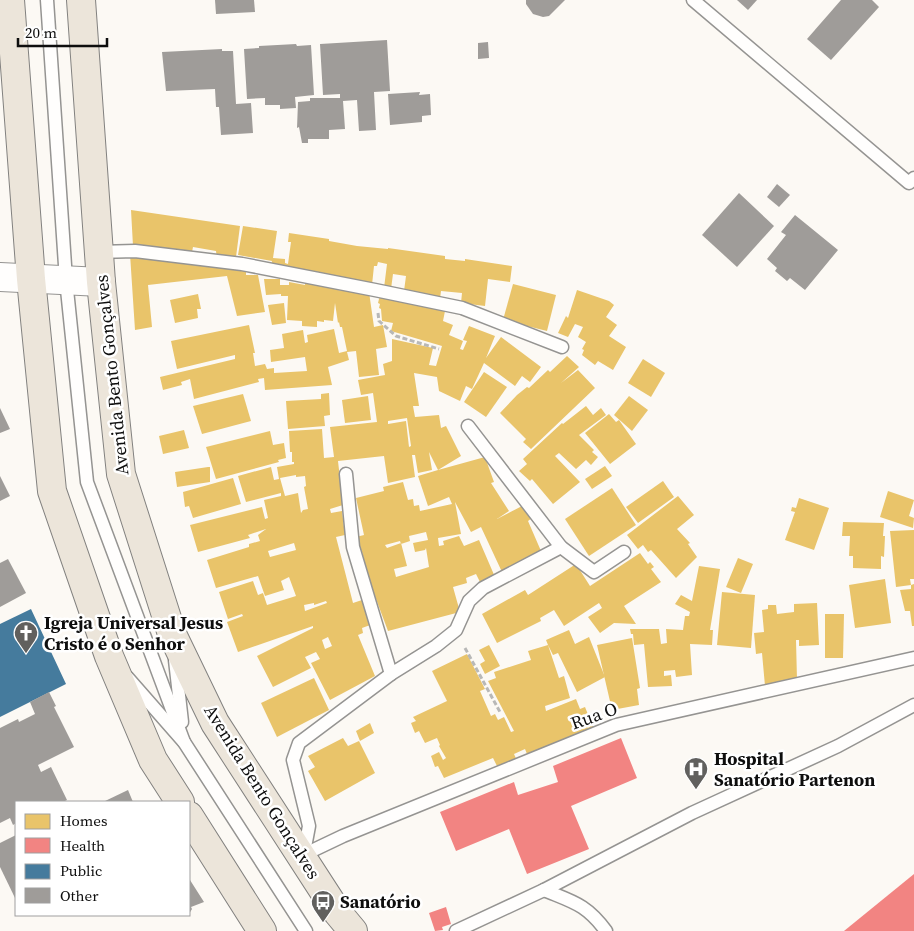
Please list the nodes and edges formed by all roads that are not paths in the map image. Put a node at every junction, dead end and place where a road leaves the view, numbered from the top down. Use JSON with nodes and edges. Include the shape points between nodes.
{"nodes":[{"id":1,"x":10,"y":0,"type":"edge"},
{"id":2,"x":47,"y":0,"type":"edge"},
{"id":3,"x":81,"y":0,"type":"edge"},
{"id":4,"x":693,"y":0,"type":"edge"},
{"id":5,"x":914,"y":178,"type":"edge"},
{"id":6,"x":98,"y":252,"type":"junction"},
{"id":7,"x":0,"y":277,"type":"edge"},
{"id":8,"x":31,"y":278,"type":"junction"},
{"id":9,"x":66,"y":280,"type":"junction"},
{"id":10,"x":101,"y":282,"type":"junction"},
{"id":11,"x":562,"y":347,"type":"dead end"},
{"id":12,"x":468,"y":426,"type":"dead end"},
{"id":13,"x":346,"y":474,"type":"dead end"},
{"id":14,"x":562,"y":547,"type":"junction"},
{"id":15,"x":624,"y":552,"type":"dead end"},
{"id":16,"x":172,"y":634,"type":"junction"},
{"id":17,"x":109,"y":656,"type":"junction"},
{"id":18,"x":914,"y":658,"type":"edge"},
{"id":19,"x":391,"y":674,"type":"junction"},
{"id":20,"x":914,"y":705,"type":"edge"},
{"id":21,"x":184,"y":742,"type":"junction"},
{"id":22,"x":179,"y":801,"type":"edge"},
{"id":23,"x":190,"y":818,"type":"edge"},
{"id":24,"x":301,"y":856,"type":"junction"},
{"id":25,"x":544,"y":890,"type":"junction"},
{"id":26,"x":262,"y":931,"type":"edge"},
{"id":27,"x":306,"y":931,"type":"edge"},
{"id":28,"x":353,"y":931,"type":"edge"},
{"id":29,"x":456,"y":931,"type":"edge"},
{"id":30,"x":606,"y":931,"type":"edge"}],
"edges":[{"from":1,"to":8,"type":"main road"},
{"from":2,"to":9,"type":"lane"},
{"from":3,"to":6,"type":"main road","name":"Avenida Bento Gonçalves"},
{"from":4,"to":5,"type":"lane","via":[[909,184]]},
{"from":6,"to":10,"type":"main road","name":"Avenida Bento Gonçalves"},
{"from":6,"to":11,"type":"lane","via":[[135,251],[242,264],[462,308]]},
{"from":7,"to":8,"type":"street"},
{"from":8,"to":9,"type":"street"},
{"from":8,"to":17,"type":"main road","via":[[52,491]]},
{"from":9,"to":10,"type":"street"},
{"from":9,"to":21,"type":"lane","via":[[87,482]]},
{"from":10,"to":16,"type":"main road","name":"Avenida Bento Gonçalves","via":[[121,474]]},
{"from":12,"to":14,"type":"lane"},
{"from":13,"to":19,"type":"lane","via":[[353,547]]},
{"from":14,"to":15,"type":"lane","via":[[594,572]]},
{"from":14,"to":19,"type":"lane","via":[[483,588],[469,601],[456,630]]},
{"from":16,"to":21,"type":"lane"},
{"from":16,"to":24,"type":"main road","name":"Avenida Bento Gonçalves","via":[[215,723]]},
{"from":17,"to":21,"type":"lane"},
{"from":17,"to":22,"type":"main road","via":[[153,760]]},
{"from":18,"to":24,"type":"lane","name":"Rua O","via":[[616,725]]},
{"from":19,"to":24,"type":"lane","via":[[298,743],[293,760],[309,826]]},
{"from":20,"to":25,"type":"lane","via":[[838,746],[692,813]]},
{"from":21,"to":27,"type":"lane"},
{"from":23,"to":26,"type":"main road"},
{"from":24,"to":28,"type":"main road","name":"Avenida Bento Gonçalves"},
{"from":25,"to":29,"type":"lane"},
{"from":25,"to":30,"type":"lane","via":[[584,907]]}]}
